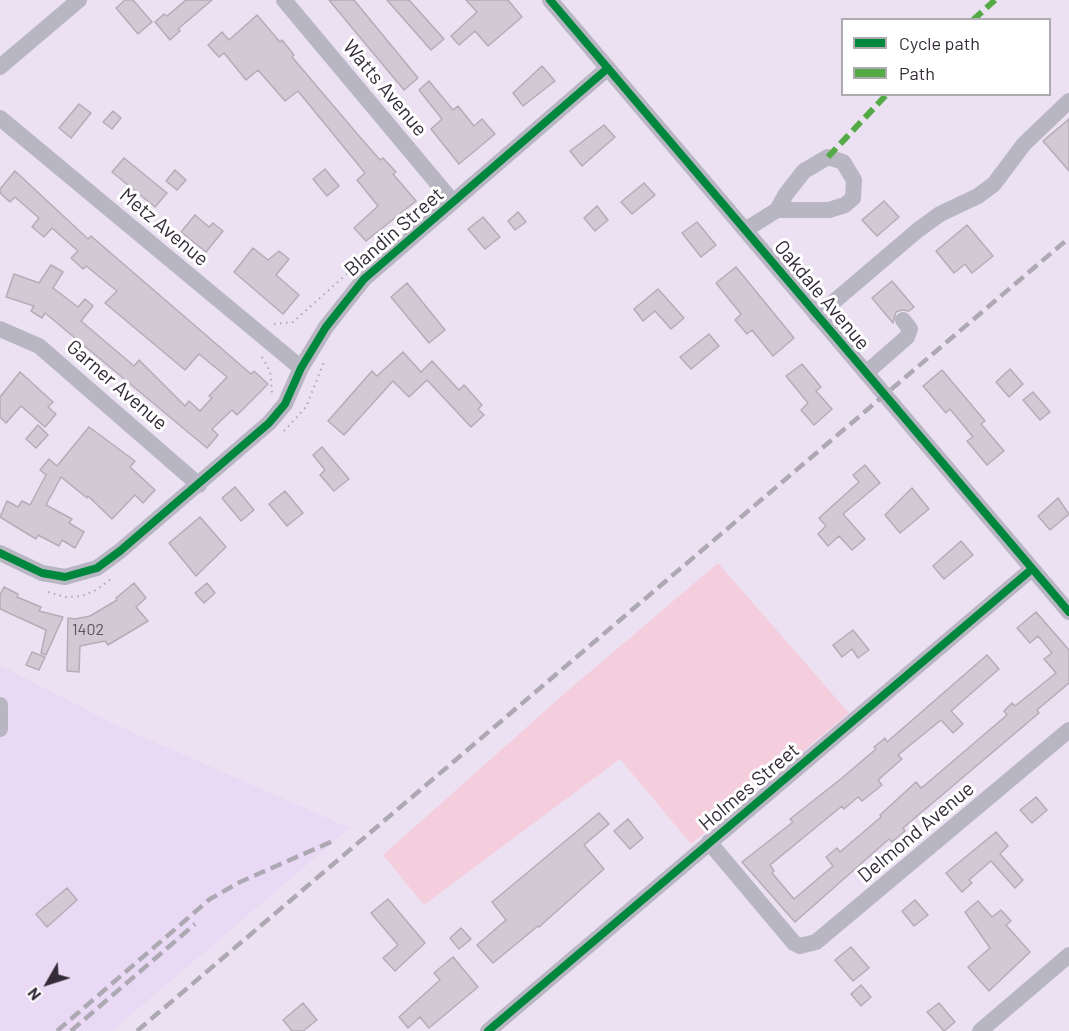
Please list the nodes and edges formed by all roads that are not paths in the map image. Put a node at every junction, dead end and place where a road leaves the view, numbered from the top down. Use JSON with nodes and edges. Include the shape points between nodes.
{"nodes":[{"id":1,"x":79,"y":0,"type":"edge"},
{"id":2,"x":284,"y":0,"type":"edge"},
{"id":3,"x":550,"y":0,"type":"edge"},
{"id":4,"x":0,"y":67,"type":"edge"},
{"id":5,"x":608,"y":68,"type":"junction"},
{"id":6,"x":1069,"y":101,"type":"edge"},
{"id":7,"x":0,"y":118,"type":"edge"},
{"id":8,"x":453,"y":202,"type":"junction"},
{"id":9,"x":777,"y":210,"type":"junction"},
{"id":10,"x":745,"y":230,"type":"junction"},
{"id":11,"x":818,"y":316,"type":"junction"},
{"id":12,"x":903,"y":320,"type":"dead end"},
{"id":13,"x":0,"y":329,"type":"edge"},
{"id":14,"x":301,"y":368,"type":"junction"},
{"id":15,"x":866,"y":373,"type":"junction"},
{"id":16,"x":200,"y":485,"type":"junction"},
{"id":17,"x":0,"y":553,"type":"edge"},
{"id":18,"x":1032,"y":569,"type":"junction"},
{"id":19,"x":1069,"y":612,"type":"edge"},
{"id":20,"x":0,"y":705,"type":"edge"},
{"id":21,"x":0,"y":729,"type":"edge"},
{"id":22,"x":1069,"y":730,"type":"edge"},
{"id":23,"x":709,"y":842,"type":"junction"},
{"id":24,"x":1069,"y":955,"type":"edge"},
{"id":25,"x":488,"y":1031,"type":"edge"},
{"id":26,"x":980,"y":1031,"type":"edge"}],
"edges":[{"from":1,"to":4,"type":"street"},
{"from":2,"to":8,"type":"street","name":"Watts Avenue"},
{"from":3,"to":5,"type":"street","name":"Oakdale Avenue"},
{"from":5,"to":8,"type":"street","name":"Blandin Street"},
{"from":5,"to":10,"type":"street","name":"Oakdale Avenue"},
{"from":6,"to":11,"type":"street","via":[[1024,144],[994,184],[918,230]]},
{"from":7,"to":14,"type":"street","name":"Metz Avenue"},
{"from":8,"to":14,"type":"street","name":"Blandin Street","via":[[354,288]]},
{"from":9,"to":9,"type":"street","via":[[829,210],[845,205],[853,198],[854,180],[843,162],[828,157],[804,171]]},
{"from":9,"to":10,"type":"street"},
{"from":10,"to":11,"type":"street","name":"Oakdale Avenue"},
{"from":11,"to":15,"type":"street","name":"Oakdale Avenue"},
{"from":12,"to":15,"type":"street","via":[[910,329],[907,338]]},
{"from":13,"to":16,"type":"street","name":"Garner Avenue","via":[[47,352]]},
{"from":14,"to":16,"type":"street","name":"Blandin Street","via":[[285,404],[273,418]]},
{"from":15,"to":18,"type":"street","name":"Oakdale Avenue"},
{"from":16,"to":17,"type":"street","name":"Blandin Street","via":[[120,551],[87,572],[54,576]]},
{"from":18,"to":19,"type":"street","name":"Oakdale Avenue"},
{"from":18,"to":23,"type":"street","name":"Holmes Street"},
{"from":20,"to":21,"type":"street"},
{"from":22,"to":23,"type":"street","name":"Delmond Avenue","via":[[823,938],[800,946],[786,935]]},
{"from":23,"to":25,"type":"street","name":"Holmes Street"},
{"from":24,"to":26,"type":"street"}]}
